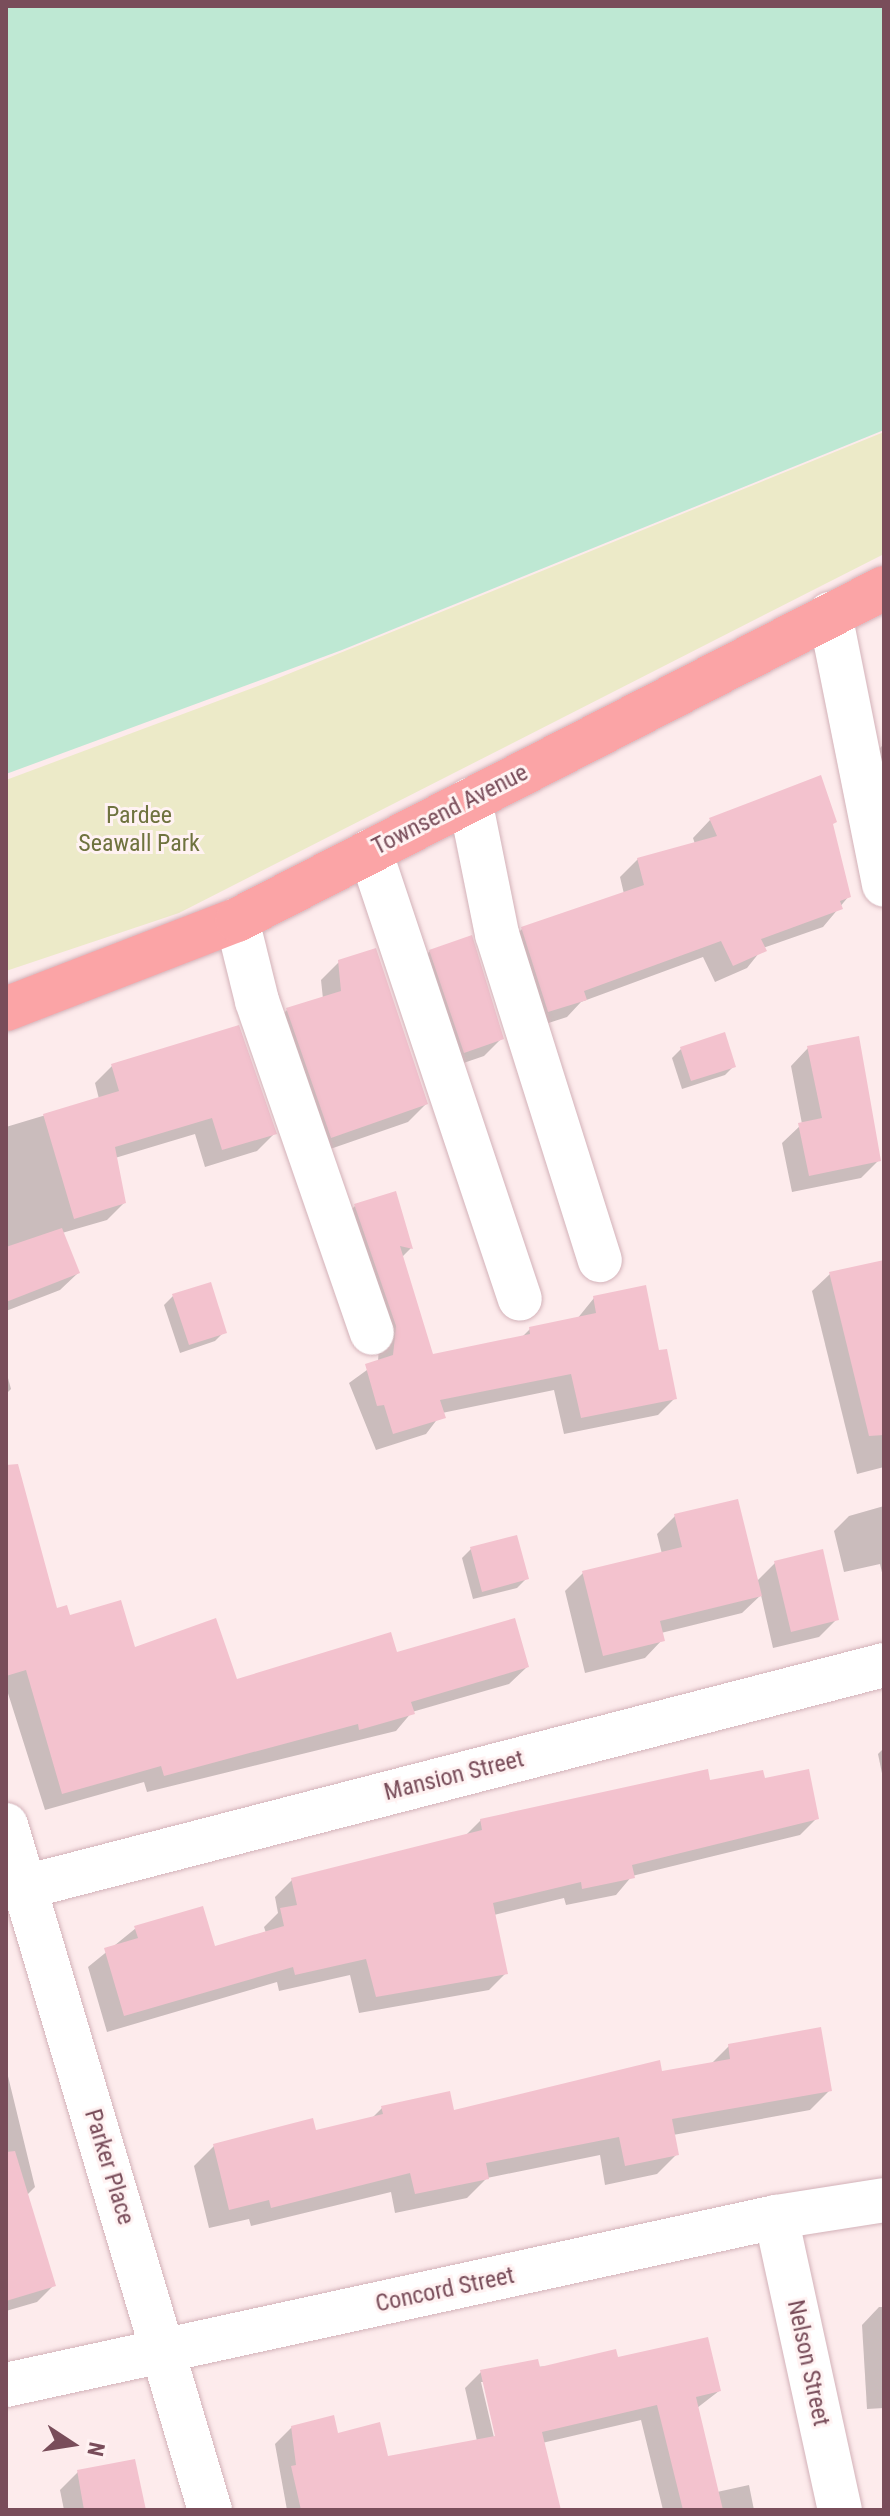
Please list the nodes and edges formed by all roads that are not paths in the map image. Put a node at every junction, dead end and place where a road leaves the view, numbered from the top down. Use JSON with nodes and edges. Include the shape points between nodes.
{"nodes":[{"id":1,"x":884,"y":588,"type":"edge"},
{"id":2,"x":830,"y":614,"type":"junction"},
{"id":3,"x":470,"y":800,"type":"junction"},
{"id":4,"x":370,"y":851,"type":"junction"},
{"id":5,"x":884,"y":885,"type":"edge"},
{"id":6,"x":237,"y":920,"type":"junction"},
{"id":7,"x":6,"y":1009,"type":"edge"},
{"id":8,"x":600,"y":1260,"type":"dead end"},
{"id":9,"x":520,"y":1299,"type":"dead end"},
{"id":10,"x":372,"y":1333,"type":"dead end"},
{"id":11,"x":884,"y":1665,"type":"edge"},
{"id":12,"x":6,"y":1825,"type":"edge"},
{"id":13,"x":25,"y":1887,"type":"junction"},
{"id":14,"x":884,"y":2200,"type":"edge"},
{"id":15,"x":776,"y":2217,"type":"junction"},
{"id":16,"x":166,"y":2350,"type":"junction"},
{"id":17,"x":6,"y":2385,"type":"edge"},
{"id":18,"x":210,"y":2510,"type":"edge"},
{"id":19,"x":840,"y":2510,"type":"edge"}],
"edges":[{"from":1,"to":2,"type":"main road","name":"Townsend Avenue"},
{"from":2,"to":3,"type":"main road","name":"Townsend Avenue"},
{"from":2,"to":5,"type":"street"},
{"from":3,"to":4,"type":"main road","name":"Townsend Avenue"},
{"from":3,"to":8,"type":"street","via":[[497,934]]},
{"from":4,"to":6,"type":"main road","name":"Townsend Avenue"},
{"from":4,"to":9,"type":"street"},
{"from":6,"to":7,"type":"main road","name":"Townsend Avenue"},
{"from":6,"to":10,"type":"street","via":[[257,1001]]},
{"from":11,"to":13,"type":"street","name":"Mansion Street"},
{"from":12,"to":13,"type":"street","name":"Parker Place"},
{"from":13,"to":16,"type":"street","name":"Parker Place"},
{"from":14,"to":15,"type":"street","name":"Concord Street"},
{"from":15,"to":16,"type":"street","name":"Concord Street"},
{"from":15,"to":19,"type":"street","name":"Nelson Street"},
{"from":16,"to":17,"type":"street","name":"Concord Street"},
{"from":16,"to":18,"type":"street","name":"Parker Place"}]}
